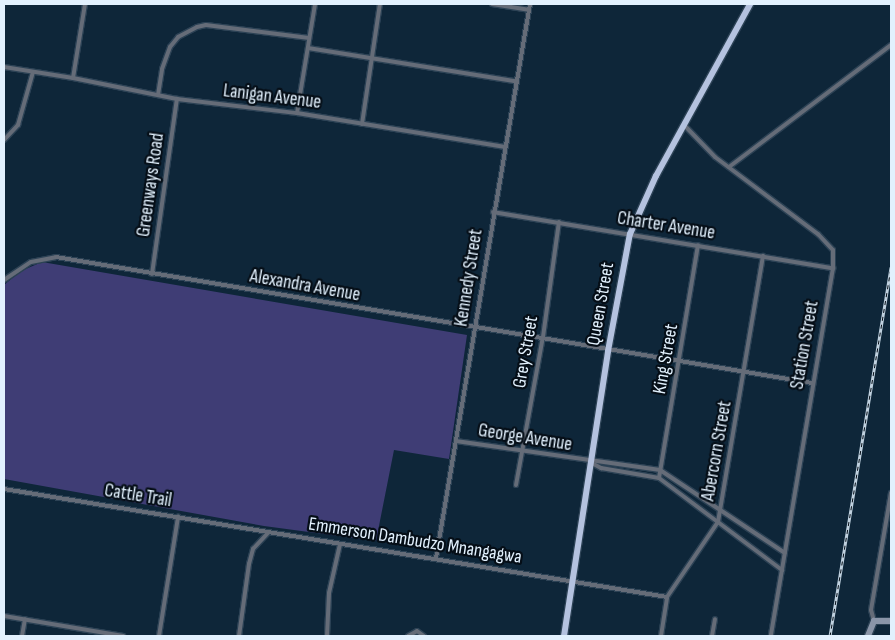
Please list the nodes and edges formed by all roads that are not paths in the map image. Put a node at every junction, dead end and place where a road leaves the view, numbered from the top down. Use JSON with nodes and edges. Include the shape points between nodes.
{"nodes":[{"id":1,"x":85,"y":4,"type":"edge"},
{"id":2,"x":314,"y":4,"type":"edge"},
{"id":3,"x":380,"y":4,"type":"edge"},
{"id":4,"x":492,"y":4,"type":"edge"},
{"id":5,"x":530,"y":4,"type":"edge"},
{"id":6,"x":750,"y":4,"type":"edge"},
{"id":7,"x":529,"y":10,"type":"junction"},
{"id":8,"x":309,"y":38,"type":"junction"},
{"id":9,"x":891,"y":44,"type":"edge"},
{"id":10,"x":308,"y":48,"type":"junction"},
{"id":11,"x":373,"y":59,"type":"junction"},
{"id":12,"x":4,"y":67,"type":"edge"},
{"id":13,"x":34,"y":72,"type":"junction"},
{"id":14,"x":73,"y":78,"type":"junction"},
{"id":15,"x":515,"y":81,"type":"junction"},
{"id":16,"x":158,"y":95,"type":"junction"},
{"id":17,"x":178,"y":99,"type":"junction"},
{"id":18,"x":297,"y":113,"type":"junction"},
{"id":19,"x":362,"y":124,"type":"junction"},
{"id":20,"x":685,"y":126,"type":"junction"},
{"id":21,"x":4,"y":140,"type":"edge"},
{"id":22,"x":505,"y":147,"type":"junction"},
{"id":23,"x":729,"y":167,"type":"junction"},
{"id":24,"x":493,"y":212,"type":"junction"},
{"id":25,"x":559,"y":222,"type":"junction"},
{"id":26,"x":630,"y":234,"type":"junction"},
{"id":27,"x":698,"y":245,"type":"junction"},
{"id":28,"x":763,"y":256,"type":"junction"},
{"id":29,"x":833,"y":268,"type":"junction"},
{"id":30,"x":152,"y":274,"type":"junction"},
{"id":31,"x":4,"y":280,"type":"edge"},
{"id":32,"x":474,"y":329,"type":"junction"},
{"id":33,"x":544,"y":337,"type":"junction"},
{"id":34,"x":608,"y":351,"type":"junction"},
{"id":35,"x":680,"y":360,"type":"junction"},
{"id":36,"x":744,"y":373,"type":"junction"},
{"id":37,"x":812,"y":383,"type":"junction"},
{"id":38,"x":456,"y":441,"type":"junction"},
{"id":39,"x":521,"y":452,"type":"junction"},
{"id":40,"x":590,"y":462,"type":"junction"},
{"id":41,"x":660,"y":470,"type":"junction"},
{"id":42,"x":659,"y":478,"type":"junction"},
{"id":43,"x":516,"y":485,"type":"dead end"},
{"id":44,"x":4,"y":489,"type":"edge"},
{"id":45,"x":891,"y":493,"type":"edge"},
{"id":46,"x":720,"y":509,"type":"junction"},
{"id":47,"x":178,"y":516,"type":"junction"},
{"id":48,"x":718,"y":522,"type":"junction"},
{"id":49,"x":268,"y":533,"type":"junction"},
{"id":50,"x":340,"y":544,"type":"junction"},
{"id":51,"x":785,"y":553,"type":"junction"},
{"id":52,"x":436,"y":558,"type":"junction"},
{"id":53,"x":782,"y":570,"type":"junction"},
{"id":54,"x":573,"y":580,"type":"junction"},
{"id":55,"x":667,"y":598,"type":"junction"},
{"id":56,"x":4,"y":616,"type":"edge"},
{"id":57,"x":25,"y":619,"type":"junction"},
{"id":58,"x":716,"y":619,"type":"dead end"},
{"id":59,"x":874,"y":621,"type":"junction"},
{"id":60,"x":891,"y":621,"type":"edge"},
{"id":61,"x":89,"y":630,"type":"junction"},
{"id":62,"x":22,"y":636,"type":"edge"},
{"id":63,"x":88,"y":636,"type":"edge"},
{"id":64,"x":123,"y":636,"type":"edge"},
{"id":65,"x":159,"y":636,"type":"edge"},
{"id":66,"x":239,"y":636,"type":"edge"},
{"id":67,"x":327,"y":636,"type":"edge"},
{"id":68,"x":408,"y":636,"type":"edge"},
{"id":69,"x":424,"y":636,"type":"edge"},
{"id":70,"x":564,"y":636,"type":"edge"},
{"id":71,"x":661,"y":636,"type":"edge"},
{"id":72,"x":712,"y":636,"type":"edge"},
{"id":73,"x":771,"y":636,"type":"edge"},
{"id":74,"x":868,"y":636,"type":"edge"}],
"edges":[{"from":1,"to":14,"type":"street"},
{"from":2,"to":8,"type":"street"},
{"from":3,"to":11,"type":"street"},
{"from":4,"to":7,"type":"street"},
{"from":5,"to":7,"type":"street","name":"Kennedy Street"},
{"from":6,"to":20,"type":"highway","name":"Queen Street"},
{"from":7,"to":15,"type":"street","name":"Kennedy Street"},
{"from":8,"to":10,"type":"street"},
{"from":8,"to":16,"type":"street","via":[[206,25],[197,27],[170,46]]},
{"from":9,"to":23,"type":"street"},
{"from":10,"to":11,"type":"street"},
{"from":10,"to":18,"type":"street"},
{"from":11,"to":15,"type":"street"},
{"from":11,"to":19,"type":"street"},
{"from":12,"to":13,"type":"street","name":"Lanigan Avenue"},
{"from":13,"to":14,"type":"street","name":"Lanigan Avenue"},
{"from":13,"to":21,"type":"street","via":[[18,125]]},
{"from":14,"to":16,"type":"street","name":"Lanigan Avenue"},
{"from":15,"to":22,"type":"street","name":"Kennedy Street"},
{"from":16,"to":17,"type":"street","name":"Lanigan Avenue"},
{"from":17,"to":18,"type":"street","name":"Lanigan Avenue"},
{"from":17,"to":30,"type":"street","name":"Greenways Road"},
{"from":18,"to":19,"type":"street","name":"Lanigan Avenue"},
{"from":19,"to":22,"type":"street","name":"Lanigan Avenue"},
{"from":20,"to":23,"type":"street","name":"Station Street","via":[[700,144]]},
{"from":20,"to":26,"type":"highway","name":"Queen Street","via":[[656,176]]},
{"from":22,"to":24,"type":"street","name":"Kennedy Street"},
{"from":23,"to":29,"type":"street","name":"Station Street","via":[[826,241],[833,250]]},
{"from":24,"to":25,"type":"street","name":"Charter Avenue"},
{"from":24,"to":32,"type":"street","name":"Kennedy Street"},
{"from":25,"to":26,"type":"street","name":"Charter Avenue"},
{"from":25,"to":33,"type":"street","name":"Grey Street"},
{"from":26,"to":27,"type":"street","name":"Charter Avenue"},
{"from":26,"to":34,"type":"highway","name":"Queen Street"},
{"from":27,"to":28,"type":"street","name":"Charter Avenue"},
{"from":27,"to":35,"type":"street","name":"King Street"},
{"from":28,"to":29,"type":"street","name":"Charter Avenue"},
{"from":28,"to":36,"type":"street","name":"Abercorn Street"},
{"from":29,"to":37,"type":"street","name":"Station Street"},
{"from":30,"to":31,"type":"street","name":"Alexandra Avenue","via":[[49,257],[20,268]]},
{"from":30,"to":32,"type":"street","name":"Alexandra Avenue"},
{"from":32,"to":33,"type":"street","name":"Alexandra Avenue"},
{"from":32,"to":38,"type":"street","name":"Kennedy Street"},
{"from":33,"to":34,"type":"street","name":"Alexandra Avenue"},
{"from":33,"to":39,"type":"street","name":"Grey Street"},
{"from":34,"to":35,"type":"street","name":"Alexandra Avenue"},
{"from":34,"to":40,"type":"highway","name":"Queen Street"},
{"from":35,"to":36,"type":"street","name":"Alexandra Avenue"},
{"from":35,"to":41,"type":"street","name":"King Street"},
{"from":36,"to":37,"type":"street","name":"Alexandra Avenue"},
{"from":36,"to":46,"type":"street","name":"Abercorn Street"},
{"from":37,"to":51,"type":"street","name":"Station Street"},
{"from":38,"to":39,"type":"street","name":"George Avenue"},
{"from":38,"to":52,"type":"street","name":"Kennedy Street"},
{"from":39,"to":40,"type":"street","name":"George Avenue"},
{"from":39,"to":43,"type":"street","name":"Grey Street"},
{"from":40,"to":41,"type":"street","name":"George Avenue","via":[[601,459]]},
{"from":40,"to":42,"type":"street","name":"George Avenue","via":[[601,468]]},
{"from":40,"to":54,"type":"highway","name":"Queen Street"},
{"from":41,"to":42,"type":"street","name":"King Street"},
{"from":41,"to":46,"type":"street","name":"George Avenue"},
{"from":42,"to":48,"type":"street","name":"George Avenue"},
{"from":44,"to":47,"type":"street","name":"Cattle Trail"},
{"from":45,"to":59,"type":"street","via":[[871,610]]},
{"from":46,"to":48,"type":"street","name":"Abercorn Street"},
{"from":46,"to":51,"type":"street","name":"George Avenue"},
{"from":47,"to":49,"type":"street","name":"Cattle Trail"},
{"from":47,"to":65,"type":"street"},
{"from":48,"to":53,"type":"street","name":"George Avenue"},
{"from":48,"to":55,"type":"street","name":"Abercorn Street"},
{"from":49,"to":50,"type":"street","name":"Emmerson Dambudzo Mnangagwa"},
{"from":49,"to":66,"type":"street","via":[[253,549]]},
{"from":50,"to":52,"type":"street","name":"Emmerson Dambudzo Mnangagwa"},
{"from":50,"to":67,"type":"street","via":[[329,593]]},
{"from":51,"to":53,"type":"street","name":"Station Street"},
{"from":52,"to":54,"type":"street","name":"Emmerson Dambudzo Mnangagwa"},
{"from":53,"to":73,"type":"street","name":"Station Street"},
{"from":54,"to":55,"type":"street","name":"Emmerson Dambudzo Mnangagwa"},
{"from":54,"to":70,"type":"highway","name":"Queen Street"},
{"from":55,"to":71,"type":"street","name":"Abercorn Street"},
{"from":56,"to":57,"type":"street"},
{"from":57,"to":61,"type":"street"},
{"from":57,"to":62,"type":"street"},
{"from":58,"to":72,"type":"street"},
{"from":59,"to":60,"type":"main road"},
{"from":59,"to":74,"type":"main road"},
{"from":61,"to":63,"type":"street"},
{"from":61,"to":64,"type":"street"},
{"from":68,"to":69,"type":"street","via":[[417,631]]}]}
